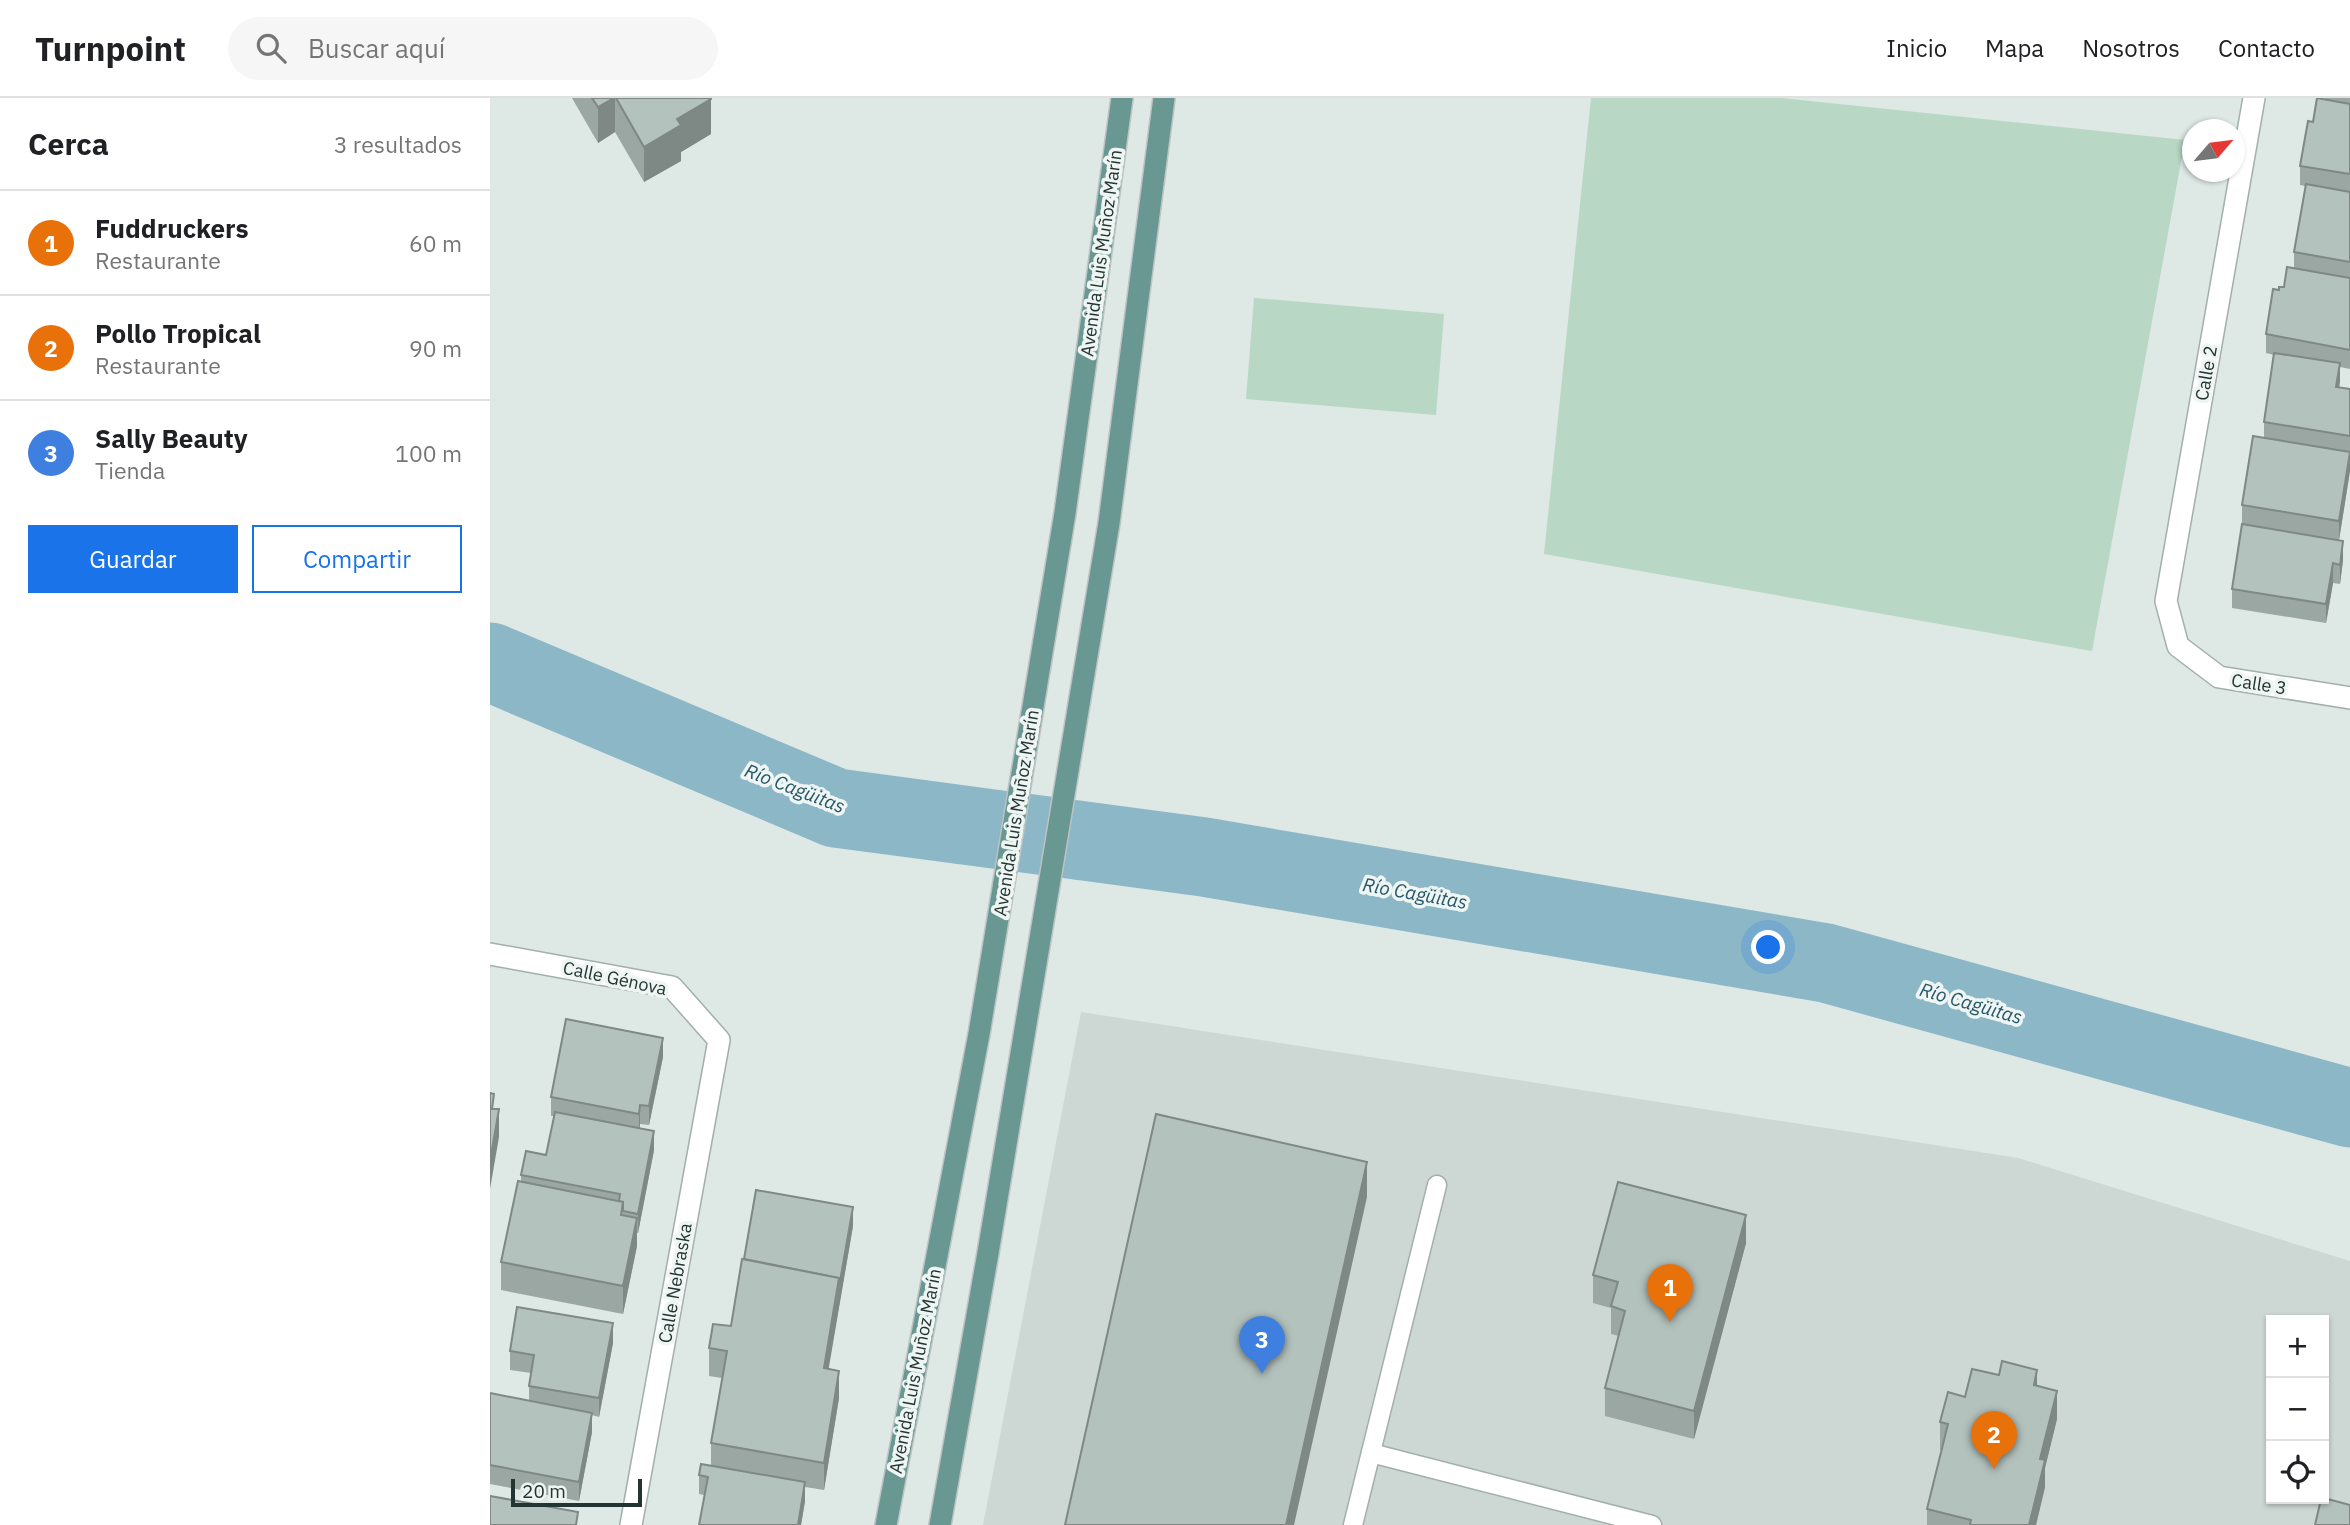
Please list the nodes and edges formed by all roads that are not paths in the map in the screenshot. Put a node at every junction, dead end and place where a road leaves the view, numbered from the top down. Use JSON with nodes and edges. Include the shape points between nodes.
{"nodes":[{"id":1,"x":1122,"y":98,"type":"edge"},
{"id":2,"x":1164,"y":98,"type":"edge"},
{"id":3,"x":2253,"y":98,"type":"edge"},
{"id":4,"x":2178,"y":646,"type":"joint"},
{"id":5,"x":2350,"y":698,"type":"edge"},
{"id":6,"x":490,"y":954,"type":"edge"},
{"id":7,"x":719,"y":1041,"type":"joint"},
{"id":8,"x":1437,"y":1185,"type":"dead end"},
{"id":9,"x":1370,"y":1453,"type":"junction"},
{"id":10,"x":631,"y":1525,"type":"edge"},
{"id":11,"x":886,"y":1525,"type":"edge"},
{"id":12,"x":940,"y":1525,"type":"edge"},
{"id":13,"x":1353,"y":1525,"type":"edge"},
{"id":14,"x":1652,"y":1525,"type":"edge"}],
"edges":[{"from":1,"to":11,"type":"main road","name":"Avenida Luis Muñoz Marín","via":[[1065,513],[979,1034]]},
{"from":2,"to":12,"type":"main road","via":[[1109,523]]},
{"from":3,"to":4,"type":"street","name":"Calle 2","via":[[2165,601]]},
{"from":4,"to":5,"type":"street","name":"Calle 3","via":[[2219,677]]},
{"from":6,"to":7,"type":"street","name":"Calle Génova","via":[[672,987]]},
{"from":7,"to":10,"type":"street","name":"Calle Nebraska"},
{"from":8,"to":9,"type":"lane"},
{"from":9,"to":13,"type":"lane"},
{"from":9,"to":14,"type":"lane"}]}
